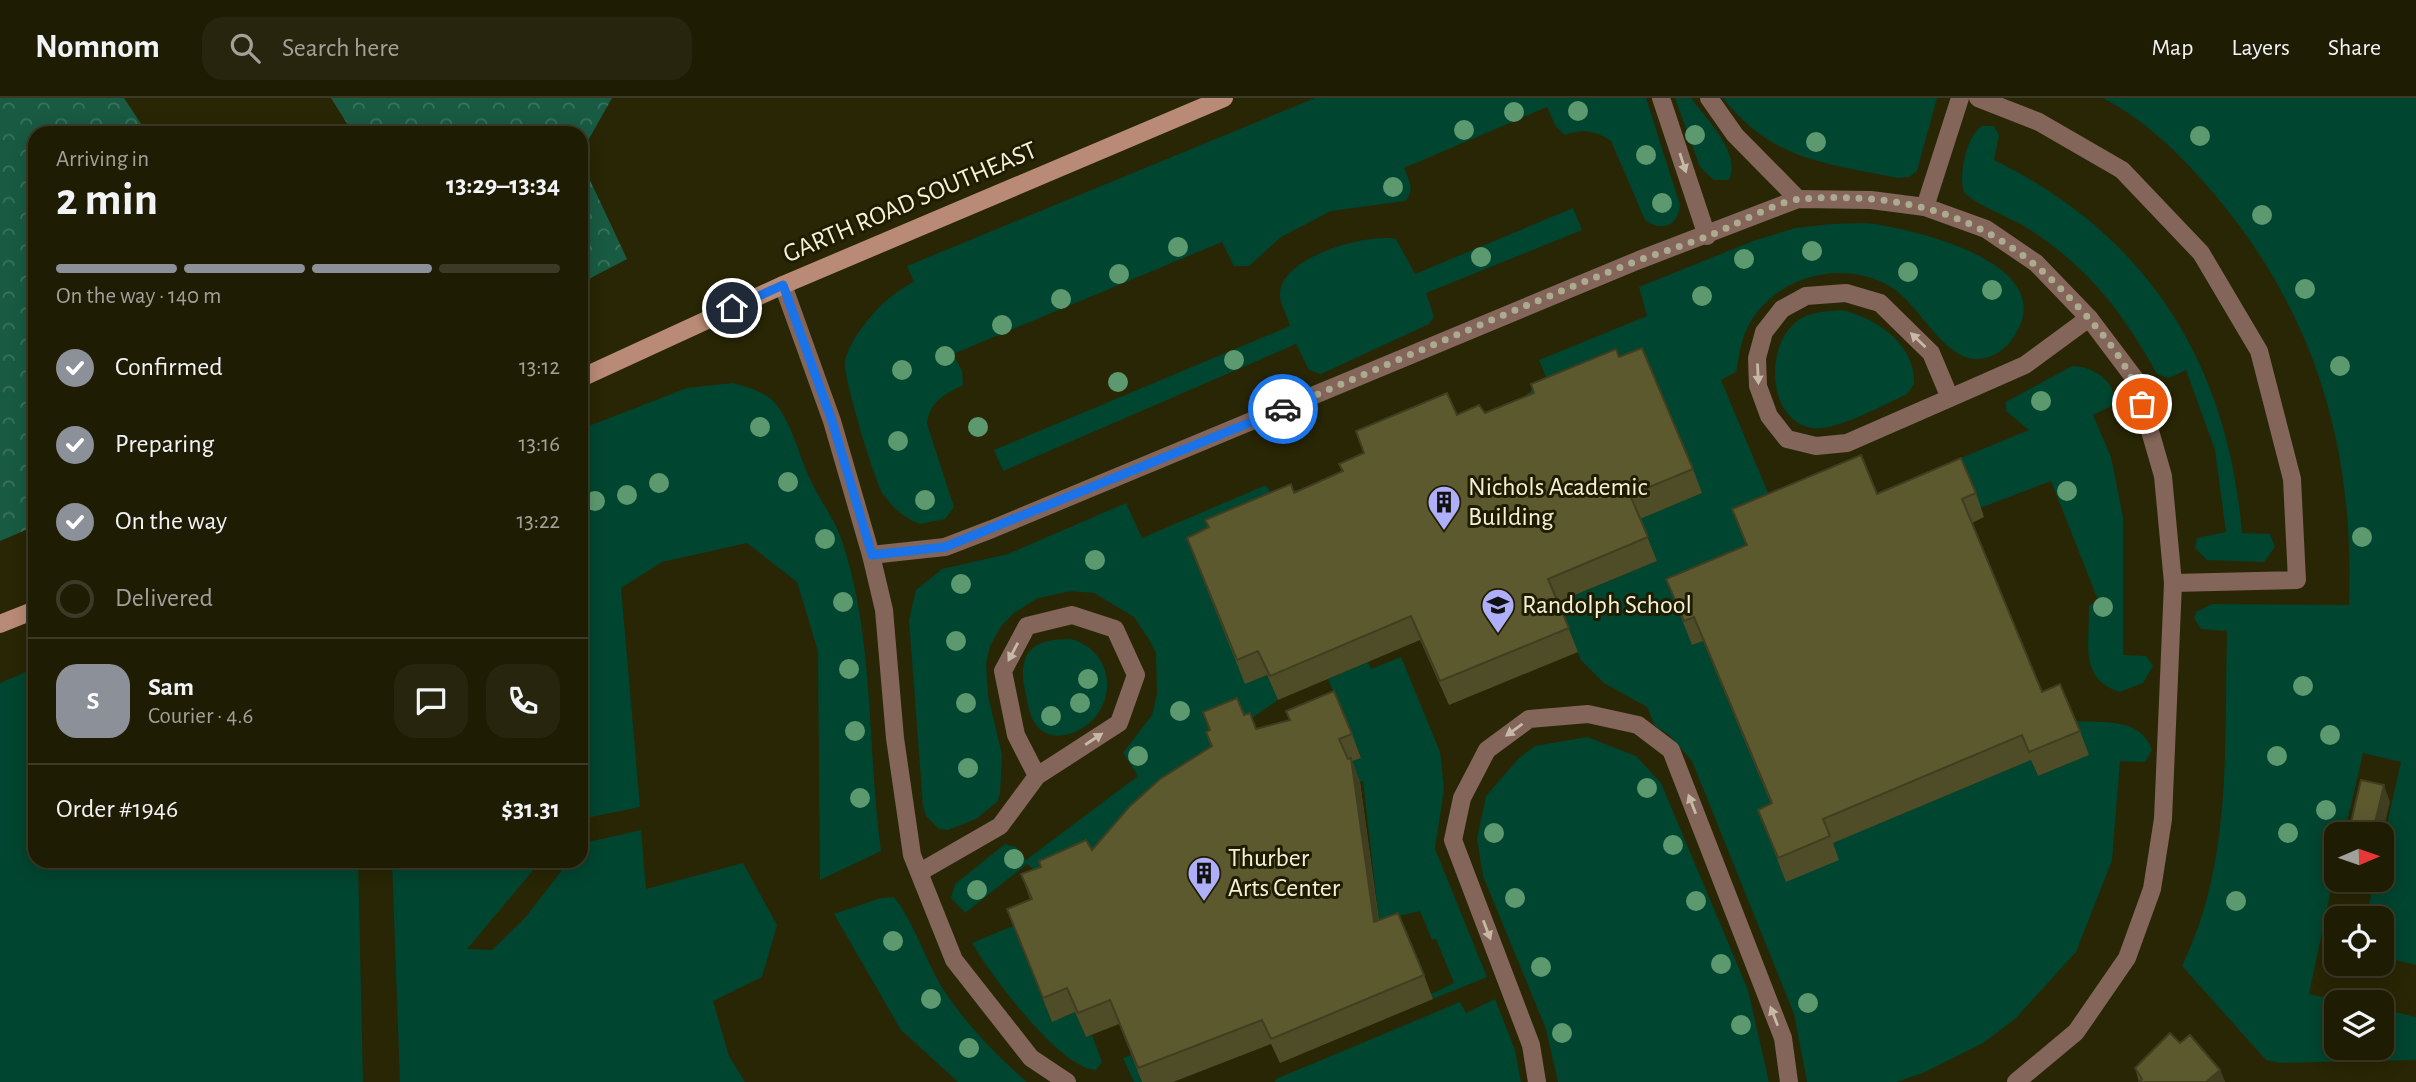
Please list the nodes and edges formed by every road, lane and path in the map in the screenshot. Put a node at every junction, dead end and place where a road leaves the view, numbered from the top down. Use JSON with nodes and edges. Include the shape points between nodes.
{"nodes":[{"id":1,"x":1224,"y":98,"type":"edge"},
{"id":2,"x":1661,"y":98,"type":"edge"},
{"id":3,"x":1709,"y":98,"type":"edge"},
{"id":4,"x":1960,"y":98,"type":"edge"},
{"id":5,"x":1978,"y":98,"type":"edge"},
{"id":6,"x":1798,"y":199,"type":"junction"},
{"id":7,"x":1925,"y":207,"type":"junction"},
{"id":8,"x":1707,"y":236,"type":"junction"},
{"id":9,"x":783,"y":285,"type":"junction"},
{"id":10,"x":2089,"y":317,"type":"junction"},
{"id":11,"x":588,"y":375,"type":"edge"},
{"id":12,"x":1950,"y":398,"type":"junction"},
{"id":13,"x":872,"y":555,"type":"junction"},
{"id":14,"x":2173,"y":583,"type":"junction"},
{"id":15,"x":28,"y":613,"type":"edge"},
{"id":16,"x":0,"y":624,"type":"edge"},
{"id":17,"x":1037,"y":776,"type":"junction"},
{"id":18,"x":920,"y":872,"type":"junction"},
{"id":19,"x":1066,"y":1082,"type":"edge"},
{"id":20,"x":1537,"y":1082,"type":"edge"},
{"id":21,"x":1789,"y":1082,"type":"edge"},
{"id":22,"x":2016,"y":1082,"type":"edge"}],
"edges":[{"from":1,"to":9,"type":"street","name":"GARTH ROAD SOUTHEAST"},
{"from":2,"to":8,"type":"lane","one_way":true},
{"from":3,"to":6,"type":"lane","via":[[1735,135]]},
{"from":4,"to":7,"type":"lane"},
{"from":5,"to":14,"type":"lane","via":[[2039,122],[2122,170],[2201,253],[2259,351],[2292,479],[2297,580]]},
{"from":6,"to":7,"type":"lane","via":[[1871,200]]},
{"from":6,"to":8,"type":"lane"},
{"from":7,"to":10,"type":"lane","via":[[1986,229],[2036,263]]},
{"from":8,"to":13,"type":"lane","via":[[1639,260],[981,534],[945,547]]},
{"from":9,"to":11,"type":"street","name":"GARTH ROAD SOUTHEAST"},
{"from":9,"to":13,"type":"lane","via":[[832,421]]},
{"from":10,"to":12,"type":"lane","via":[[2025,365]]},
{"from":10,"to":14,"type":"lane","via":[[2135,379],[2163,476]]},
{"from":12,"to":12,"type":"lane","one_way":true,"via":[[1931,353],[1881,303],[1846,293],[1806,296],[1782,309],[1764,332],[1757,358],[1758,386],[1769,416],[1787,439],[1816,446],[1847,443]]},
{"from":13,"to":18,"type":"lane","via":[[884,610],[895,738],[912,855]]},
{"from":14,"to":22,"type":"lane","via":[[2163,819],[2152,889],[2127,958],[2076,1032]]},
{"from":15,"to":16,"type":"street"},
{"from":17,"to":17,"type":"lane","one_way":true,"via":[[1119,723],[1136,675],[1115,629],[1072,615],[1027,626],[1003,671],[1016,735]]},
{"from":17,"to":18,"type":"lane","via":[[1000,827]]},
{"from":18,"to":19,"type":"lane","via":[[954,960],[1031,1058]]},
{"from":21,"to":20,"type":"lane","one_way":true,"via":[[1783,1038],[1671,750],[1638,725],[1588,714],[1529,719],[1486,750],[1462,798],[1453,840],[1531,1045]]}]}
